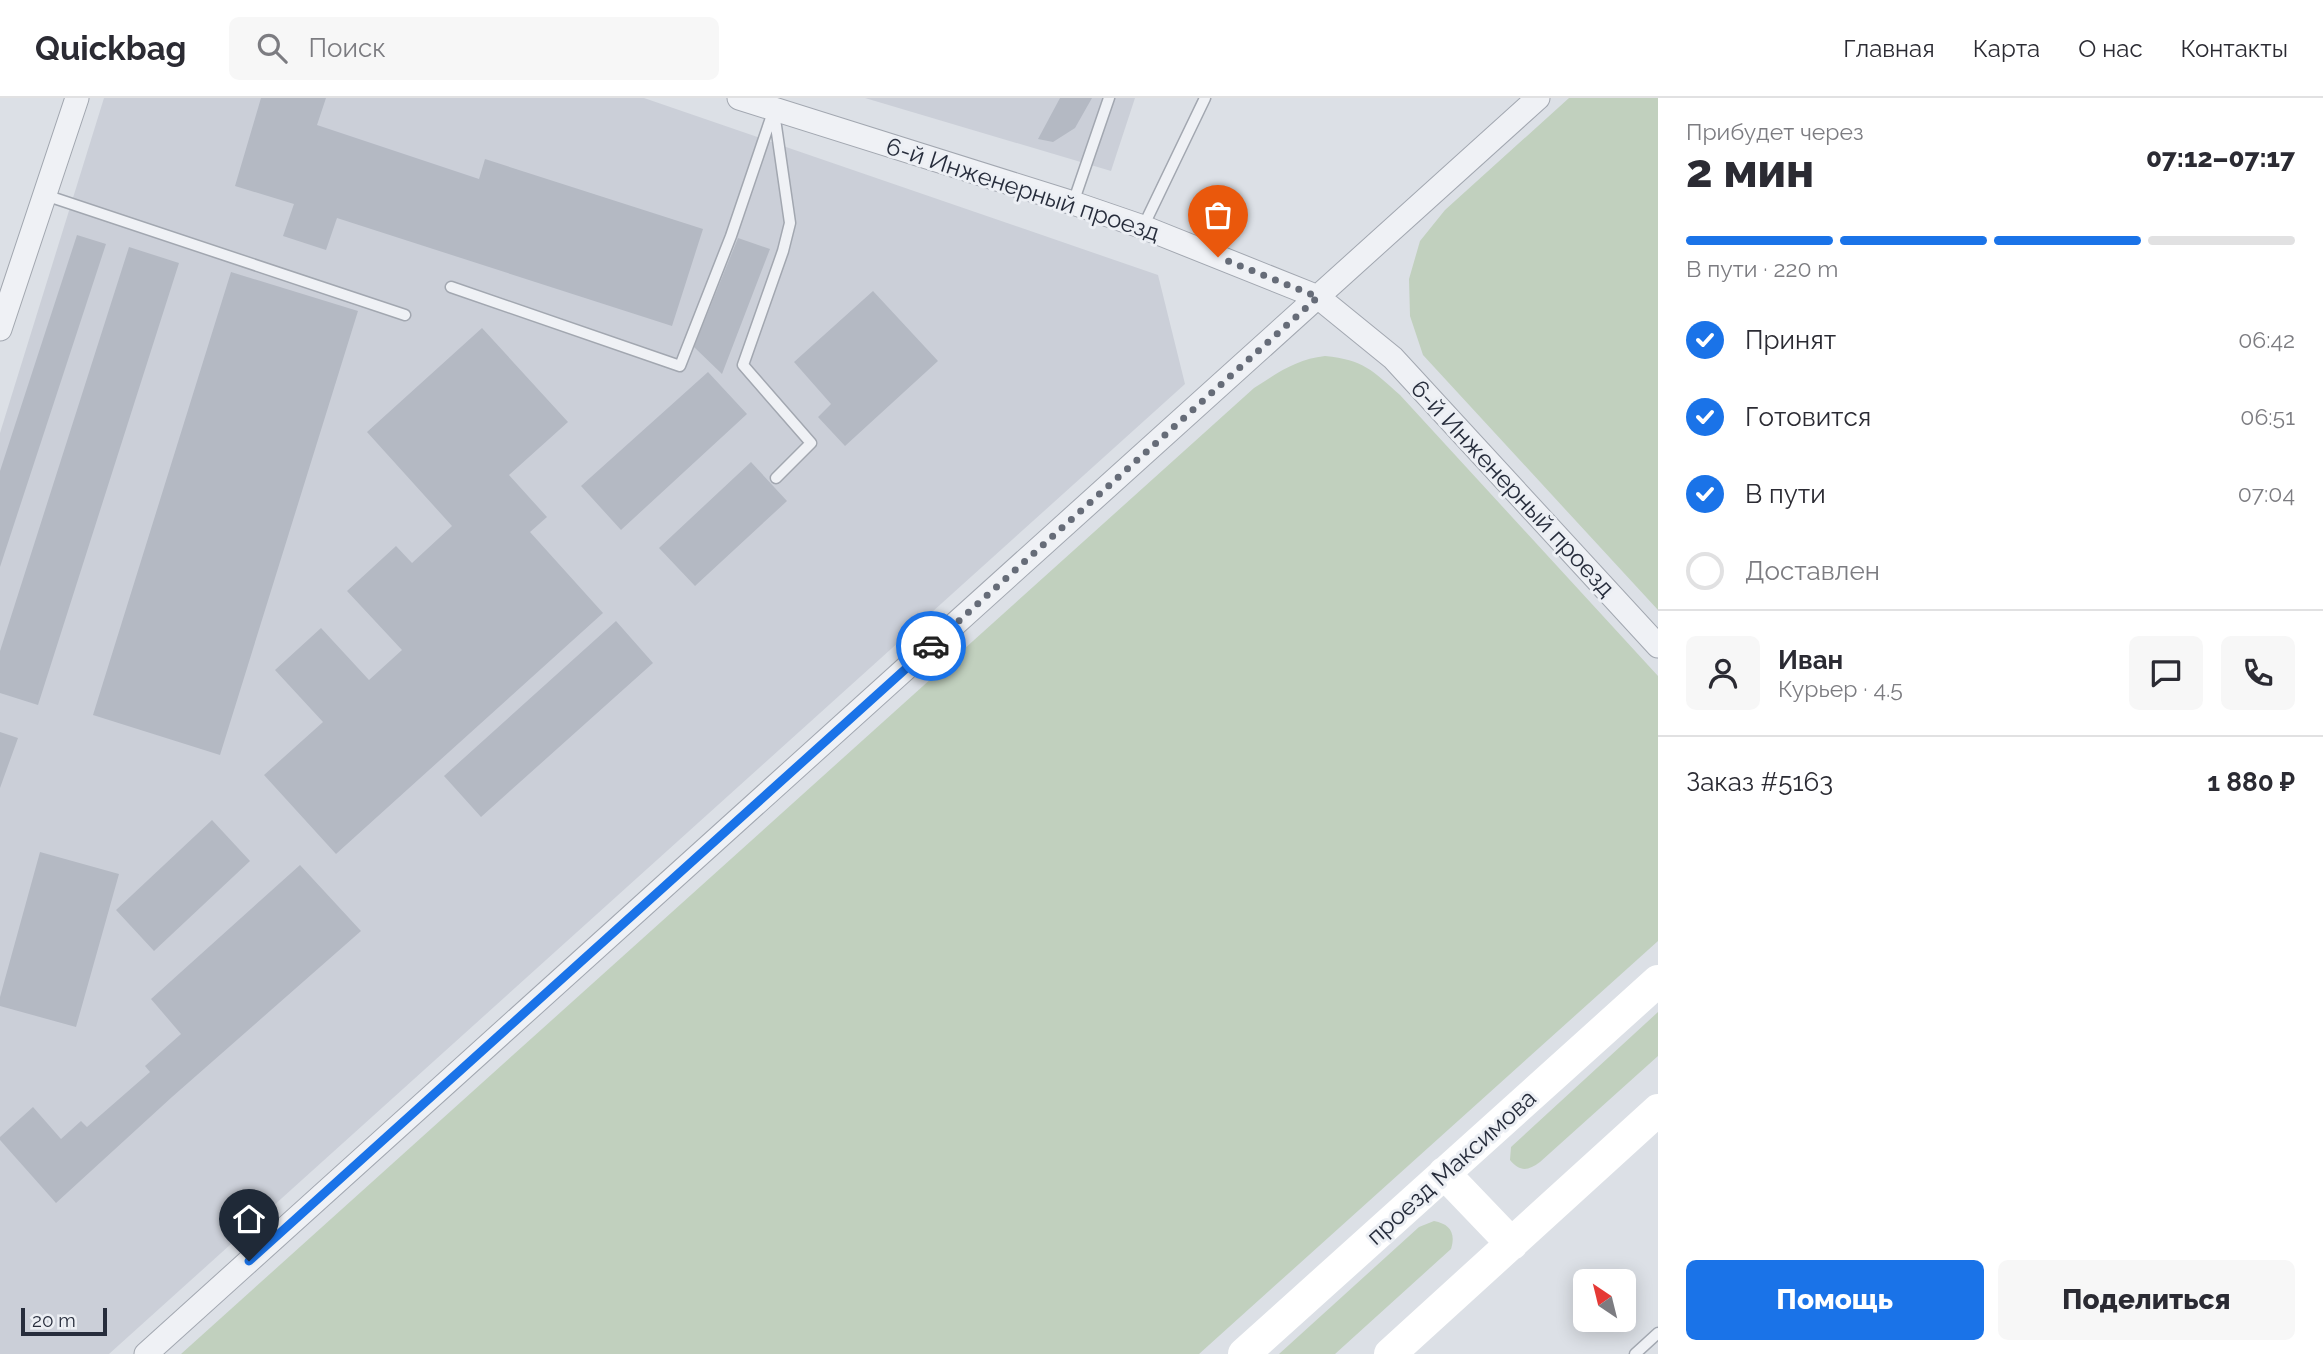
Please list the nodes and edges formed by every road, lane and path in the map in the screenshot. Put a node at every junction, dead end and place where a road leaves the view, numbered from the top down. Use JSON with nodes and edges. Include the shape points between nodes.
{"nodes":[{"id":1,"x":77,"y":98,"type":"edge"},
{"id":2,"x":739,"y":98,"type":"edge"},
{"id":3,"x":1109,"y":98,"type":"edge"},
{"id":4,"x":1205,"y":98,"type":"edge"},
{"id":5,"x":1538,"y":98,"type":"edge"},
{"id":6,"x":774,"y":109,"type":"junction"},
{"id":7,"x":45,"y":195,"type":"junction"},
{"id":8,"x":1073,"y":203,"type":"junction"},
{"id":9,"x":1143,"y":227,"type":"junction"},
{"id":10,"x":450,"y":287,"type":"dead end"},
{"id":11,"x":1318,"y":297,"type":"junction"},
{"id":12,"x":405,"y":315,"type":"dead end"},
{"id":13,"x":0,"y":329,"type":"edge"},
{"id":14,"x":776,"y":478,"type":"dead end"},
{"id":15,"x":1658,"y":646,"type":"edge"},
{"id":16,"x":1658,"y":981,"type":"edge"},
{"id":17,"x":1658,"y":1110,"type":"edge"},
{"id":18,"x":1444,"y":1173,"type":"junction"},
{"id":19,"x":1512,"y":1244,"type":"junction"},
{"id":20,"x":1658,"y":1333,"type":"edge"},
{"id":21,"x":146,"y":1354,"type":"edge"},
{"id":22,"x":1244,"y":1354,"type":"edge"},
{"id":23,"x":1390,"y":1354,"type":"edge"},
{"id":24,"x":1635,"y":1354,"type":"edge"}],
"edges":[{"from":1,"to":7,"type":"street"},
{"from":2,"to":6,"type":"street","name":"6-й Инженерный проезд"},
{"from":3,"to":8,"type":"lane"},
{"from":4,"to":9,"type":"lane"},
{"from":5,"to":11,"type":"street"},
{"from":6,"to":8,"type":"street","name":"6-й Инженерный проезд"},
{"from":6,"to":10,"type":"lane","via":[[680,366]]},
{"from":6,"to":14,"type":"lane","via":[[790,223],[743,365],[811,443]]},
{"from":7,"to":12,"type":"lane"},
{"from":7,"to":13,"type":"street"},
{"from":8,"to":9,"type":"street","name":"6-й Инженерный проезд"},
{"from":9,"to":11,"type":"street","name":"6-й Инженерный проезд"},
{"from":11,"to":15,"type":"street","name":"6-й Инженерный проезд","via":[[1393,358]]},
{"from":11,"to":21,"type":"street"},
{"from":16,"to":18,"type":"main road","name":"проезд Максимова"},
{"from":17,"to":19,"type":"main road"},
{"from":18,"to":19,"type":"main road"},
{"from":18,"to":22,"type":"main road","name":"проезд Максимова"},
{"from":19,"to":23,"type":"main road"},
{"from":20,"to":24,"type":"lane"}]}
